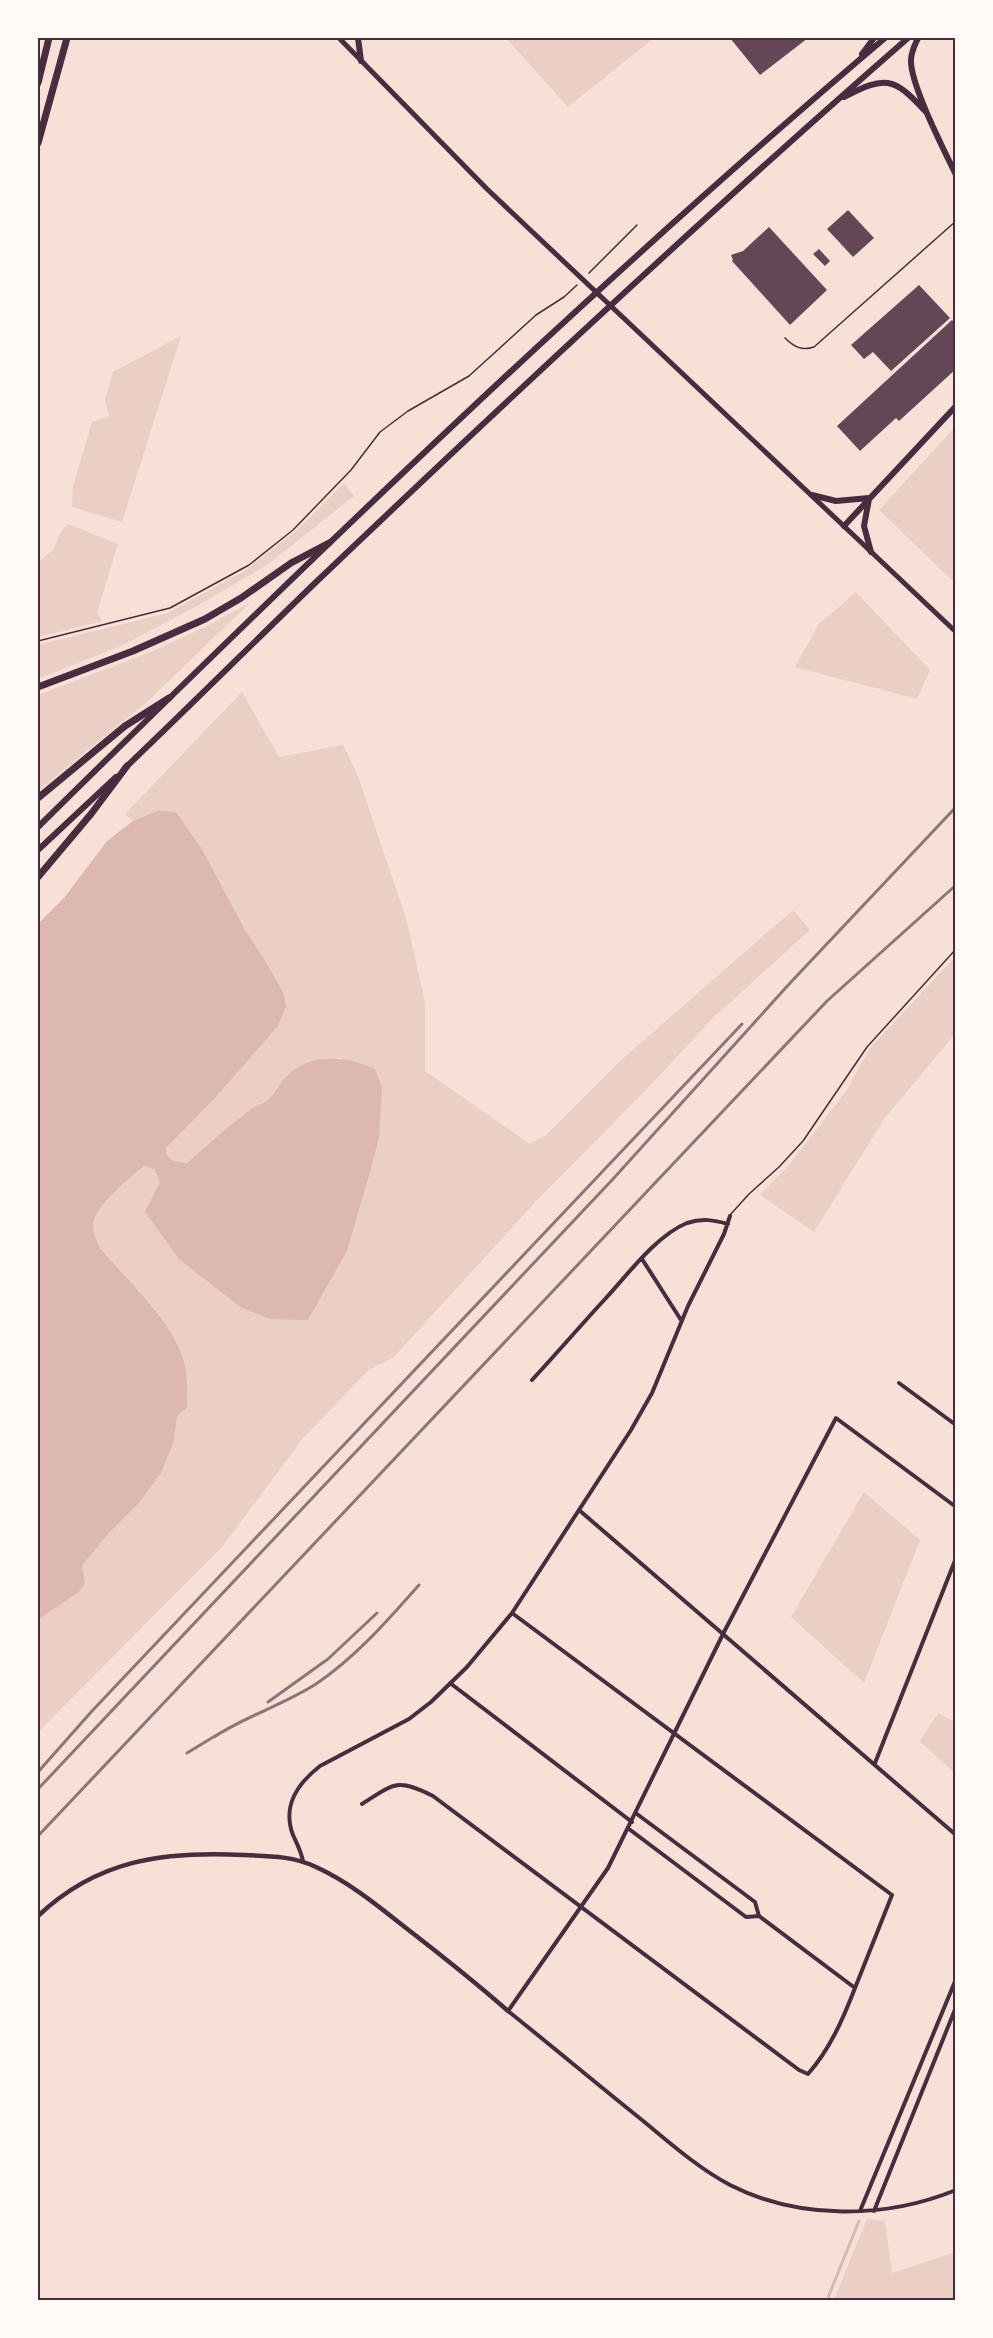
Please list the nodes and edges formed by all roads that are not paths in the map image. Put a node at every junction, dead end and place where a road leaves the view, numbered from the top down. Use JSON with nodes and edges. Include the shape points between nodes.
{"nodes":[{"id":1,"x":49,"y":38,"type":"edge"},
{"id":2,"x":66,"y":38,"type":"edge"},
{"id":3,"x":339,"y":38,"type":"edge"},
{"id":4,"x":358,"y":38,"type":"edge"},
{"id":5,"x":874,"y":38,"type":"edge"},
{"id":6,"x":885,"y":38,"type":"edge"},
{"id":7,"x":908,"y":38,"type":"edge"},
{"id":8,"x":918,"y":38,"type":"edge"},
{"id":9,"x":362,"y":61,"type":"junction"},
{"id":10,"x":856,"y":62,"type":"junction"},
{"id":11,"x":38,"y":83,"type":"edge"},
{"id":12,"x":835,"y":101,"type":"junction"},
{"id":13,"x":927,"y":113,"type":"junction"},
{"id":14,"x":38,"y":143,"type":"edge"},
{"id":15,"x":956,"y":175,"type":"edge"},
{"id":16,"x":956,"y":221,"type":"edge"},
{"id":17,"x":785,"y":338,"type":"dead end"},
{"id":18,"x":956,"y":406,"type":"edge"},
{"id":19,"x":812,"y":495,"type":"junction"},
{"id":20,"x":869,"y":498,"type":"junction"},
{"id":21,"x":844,"y":526,"type":"junction"},
{"id":22,"x":329,"y":543,"type":"junction"},
{"id":23,"x":871,"y":552,"type":"junction"},
{"id":24,"x":956,"y":632,"type":"edge"},
{"id":25,"x":38,"y":687,"type":"edge"},
{"id":26,"x":169,"y":698,"type":"junction"},
{"id":27,"x":127,"y":766,"type":"junction"},
{"id":28,"x":38,"y":798,"type":"edge"},
{"id":29,"x":38,"y":827,"type":"edge"},
{"id":30,"x":38,"y":850,"type":"edge"},
{"id":31,"x":38,"y":877,"type":"edge"},
{"id":32,"x":956,"y":949,"type":"edge"},
{"id":33,"x":730,"y":1216,"type":"joint"},
{"id":34,"x":728,"y":1224,"type":"junction"},
{"id":35,"x":642,"y":1258,"type":"junction"},
{"id":36,"x":681,"y":1320,"type":"junction"},
{"id":37,"x":532,"y":1380,"type":"dead end"},
{"id":38,"x":899,"y":1383,"type":"dead end"},
{"id":39,"x":956,"y":1425,"type":"edge"},
{"id":40,"x":955,"y":1506,"type":"edge"},
{"id":41,"x":579,"y":1510,"type":"junction"},
{"id":42,"x":956,"y":1558,"type":"edge"},
{"id":43,"x":512,"y":1613,"type":"junction"},
{"id":44,"x":723,"y":1634,"type":"junction"},
{"id":45,"x":450,"y":1683,"type":"junction"},
{"id":46,"x":675,"y":1734,"type":"junction"},
{"id":47,"x":874,"y":1763,"type":"junction"},
{"id":48,"x":362,"y":1804,"type":"dead end"},
{"id":49,"x":636,"y":1814,"type":"junction"},
{"id":50,"x":632,"y":1822,"type":"junction"},
{"id":51,"x":628,"y":1829,"type":"junction"},
{"id":52,"x":956,"y":1835,"type":"edge"},
{"id":53,"x":303,"y":1861,"type":"junction"},
{"id":54,"x":582,"y":1908,"type":"junction"},
{"id":55,"x":38,"y":1916,"type":"edge"},
{"id":56,"x":759,"y":1916,"type":"junction"},
{"id":57,"x":956,"y":1979,"type":"edge"},
{"id":58,"x":855,"y":1988,"type":"junction"},
{"id":59,"x":956,"y":2007,"type":"edge"},
{"id":60,"x":508,"y":2011,"type":"junction"},
{"id":61,"x":956,"y":2190,"type":"edge"},
{"id":62,"x":873,"y":2211,"type":"junction"},
{"id":63,"x":860,"y":2212,"type":"junction"}],
"edges":[{"from":1,"to":11,"type":"highway"},
{"from":2,"to":14,"type":"highway"},
{"from":3,"to":9,"type":"main road"},
{"from":4,"to":9,"type":"main road"},
{"from":5,"to":10,"type":"main road"},
{"from":6,"to":10,"type":"main road"},
{"from":7,"to":12,"type":"main road"},
{"from":8,"to":13,"type":"main road","via":[[911,62]]},
{"from":9,"to":19,"type":"main road","via":[[440,142]]},
{"from":10,"to":22,"type":"main road","via":[[585,304]]},
{"from":12,"to":13,"type":"main road","via":[[863,87],[894,83]]},
{"from":12,"to":27,"type":"main road","via":[[571,340]]},
{"from":13,"to":15,"type":"main road"},
{"from":16,"to":17,"type":"lane","via":[[814,347],[806,350]]},
{"from":18,"to":20,"type":"main road"},
{"from":19,"to":20,"type":"main road","via":[[836,501]]},
{"from":19,"to":21,"type":"main road"},
{"from":20,"to":21,"type":"main road"},
{"from":20,"to":23,"type":"main road","via":[[864,526]]},
{"from":21,"to":23,"type":"main road"},
{"from":22,"to":25,"type":"highway","via":[[291,562],[204,619]]},
{"from":22,"to":26,"type":"main road"},
{"from":23,"to":24,"type":"main road"},
{"from":26,"to":28,"type":"highway","via":[[125,726]]},
{"from":26,"to":29,"type":"main road"},
{"from":27,"to":30,"type":"main road"},
{"from":27,"to":31,"type":"highway"},
{"from":32,"to":33,"type":"lane","via":[[867,1047],[803,1141]]},
{"from":33,"to":34,"type":"street"},
{"from":34,"to":35,"type":"street","via":[[712,1219],[685,1224]]},
{"from":34,"to":36,"type":"street"},
{"from":35,"to":36,"type":"street"},
{"from":35,"to":37,"type":"street"},
{"from":36,"to":41,"type":"street","via":[[652,1393]]},
{"from":38,"to":39,"type":"street"},
{"from":40,"to":44,"type":"street","via":[[836,1418]]},
{"from":41,"to":43,"type":"street"},
{"from":41,"to":44,"type":"street"},
{"from":42,"to":47,"type":"street"},
{"from":43,"to":45,"type":"street"},
{"from":43,"to":46,"type":"street"},
{"from":44,"to":46,"type":"street"},
{"from":44,"to":47,"type":"street"},
{"from":45,"to":50,"type":"street"},
{"from":45,"to":53,"type":"street","via":[[409,1719],[320,1766],[301,1784],[289,1806],[288,1818]]},
{"from":46,"to":49,"type":"street"},
{"from":46,"to":58,"type":"street","via":[[892,1895]]},
{"from":47,"to":52,"type":"street"},
{"from":48,"to":54,"type":"street","via":[[396,1784],[412,1785],[433,1796]]},
{"from":49,"to":50,"type":"street"},
{"from":49,"to":56,"type":"street","via":[[754,1902]]},
{"from":50,"to":51,"type":"street"},
{"from":51,"to":54,"type":"street"},
{"from":51,"to":56,"type":"street","via":[[746,1917]]},
{"from":53,"to":55,"type":"street","via":[[187,1854],[131,1862],[81,1882]]},
{"from":53,"to":60,"type":"street","via":[[352,1886]]},
{"from":54,"to":58,"type":"street","via":[[808,2074],[841,2023]]},
{"from":54,"to":60,"type":"street"},
{"from":56,"to":58,"type":"street"},
{"from":57,"to":63,"type":"street"},
{"from":59,"to":62,"type":"street"},
{"from":60,"to":63,"type":"street","via":[[688,2157],[722,2180],[782,2203]]},
{"from":61,"to":62,"type":"street","via":[[907,2206]]},
{"from":62,"to":63,"type":"street"}]}
